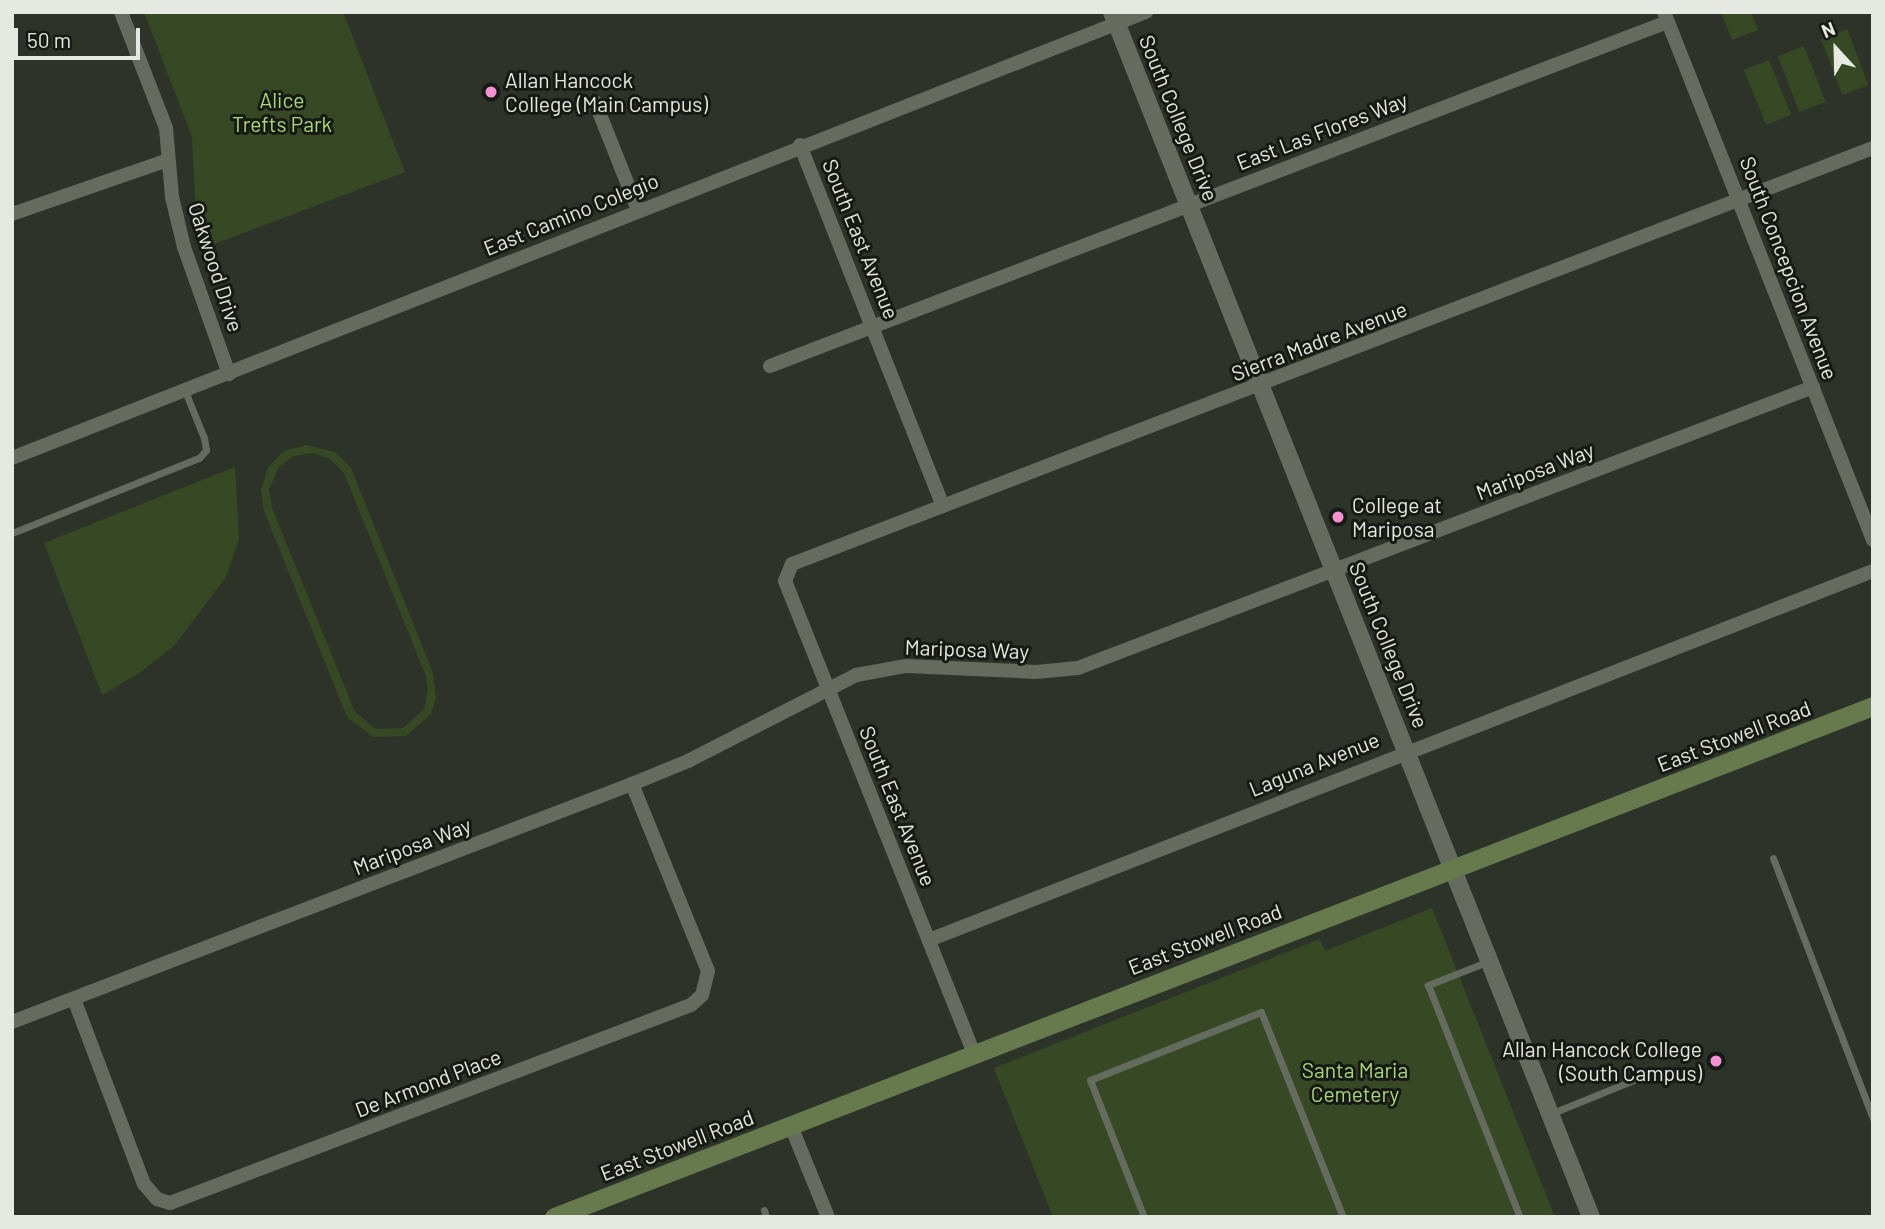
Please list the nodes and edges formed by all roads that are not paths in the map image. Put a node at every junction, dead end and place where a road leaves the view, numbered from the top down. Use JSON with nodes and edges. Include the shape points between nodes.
{"nodes":[{"id":1,"x":121,"y":12,"type":"edge"},
{"id":2,"x":1146,"y":12,"type":"edge"},
{"id":3,"x":1666,"y":17,"type":"edge"},
{"id":4,"x":1115,"y":18,"type":"edge"},
{"id":5,"x":595,"y":102,"type":"dead end"},
{"id":6,"x":800,"y":145,"type":"junction"},
{"id":7,"x":1873,"y":148,"type":"edge"},
{"id":8,"x":168,"y":160,"type":"junction"},
{"id":9,"x":1739,"y":198,"type":"junction"},
{"id":10,"x":1189,"y":205,"type":"junction"},
{"id":11,"x":638,"y":210,"type":"junction"},
{"id":12,"x":12,"y":214,"type":"edge"},
{"id":13,"x":874,"y":326,"type":"junction"},
{"id":14,"x":770,"y":366,"type":"dead end"},
{"id":15,"x":229,"y":374,"type":"junction"},
{"id":16,"x":1261,"y":387,"type":"junction"},
{"id":17,"x":1813,"y":387,"type":"junction"},
{"id":18,"x":185,"y":391,"type":"junction"},
{"id":19,"x":12,"y":458,"type":"edge"},
{"id":20,"x":943,"y":506,"type":"junction"},
{"id":21,"x":12,"y":533,"type":"edge"},
{"id":22,"x":1873,"y":540,"type":"edge"},
{"id":23,"x":1334,"y":570,"type":"junction"},
{"id":24,"x":1873,"y":571,"type":"edge"},
{"id":25,"x":785,"y":576,"type":"joint"},
{"id":26,"x":828,"y":688,"type":"junction"},
{"id":27,"x":1873,"y":706,"type":"edge"},
{"id":28,"x":1406,"y":750,"type":"junction"},
{"id":29,"x":632,"y":784,"type":"junction"},
{"id":30,"x":1773,"y":858,"type":"dead end"},
{"id":31,"x":1453,"y":868,"type":"junction"},
{"id":32,"x":929,"y":940,"type":"junction"},
{"id":33,"x":1490,"y":961,"type":"junction"},
{"id":34,"x":74,"y":999,"type":"junction"},
{"id":35,"x":12,"y":1022,"type":"edge"},
{"id":36,"x":973,"y":1051,"type":"junction"},
{"id":37,"x":1636,"y":1079,"type":"dead end"},
{"id":38,"x":1550,"y":1114,"type":"junction"},
{"id":39,"x":1873,"y":1119,"type":"edge"},
{"id":40,"x":790,"y":1126,"type":"junction"},
{"id":41,"x":554,"y":1217,"type":"edge"},
{"id":42,"x":828,"y":1217,"type":"edge"},
{"id":43,"x":1144,"y":1217,"type":"edge"},
{"id":44,"x":1343,"y":1217,"type":"edge"},
{"id":45,"x":1520,"y":1217,"type":"edge"},
{"id":46,"x":1591,"y":1217,"type":"edge"}],
"edges":[{"from":1,"to":8,"type":"street","name":"Oakwood Drive","via":[[166,128]]},
{"from":2,"to":4,"type":"street","name":"East Camino Colegio"},
{"from":3,"to":9,"type":"street","name":"South Concepcion Avenue"},
{"from":3,"to":10,"type":"street","name":"East Las Flores Way"},
{"from":4,"to":6,"type":"street","name":"East Camino Colegio"},
{"from":4,"to":10,"type":"street","name":"South College Drive"},
{"from":5,"to":11,"type":"street"},
{"from":6,"to":11,"type":"street","name":"East Camino Colegio"},
{"from":6,"to":13,"type":"street","name":"South East Avenue"},
{"from":7,"to":9,"type":"street","name":"Sierra Madre Avenue"},
{"from":8,"to":12,"type":"street"},
{"from":8,"to":15,"type":"street","name":"Oakwood Drive","via":[[184,247]]},
{"from":9,"to":16,"type":"street","name":"Sierra Madre Avenue"},
{"from":9,"to":17,"type":"street","name":"South Concepcion Avenue"},
{"from":10,"to":13,"type":"street","name":"East Las Flores Way"},
{"from":10,"to":16,"type":"street","name":"South College Drive"},
{"from":11,"to":15,"type":"street","name":"East Camino Colegio"},
{"from":13,"to":14,"type":"street","name":"East Las Flores Way"},
{"from":13,"to":20,"type":"street","name":"South East Avenue"},
{"from":15,"to":18,"type":"street","name":"East Camino Colegio"},
{"from":16,"to":20,"type":"street","name":"Sierra Madre Avenue"},
{"from":16,"to":23,"type":"street","name":"South College Drive"},
{"from":17,"to":22,"type":"street","name":"South Concepcion Avenue"},
{"from":17,"to":23,"type":"street","name":"Mariposa Way"},
{"from":18,"to":19,"type":"street","name":"East Camino Colegio"},
{"from":18,"to":21,"type":"lane","via":[[204,438],[206,450],[199,458]]},
{"from":20,"to":25,"type":"street","name":"Sierra Madre Avenue","via":[[792,564]]},
{"from":23,"to":26,"type":"street","name":"Mariposa Way","via":[[1078,668],[1036,672],[906,666],[856,675]]},
{"from":23,"to":28,"type":"street","name":"South College Drive"},
{"from":24,"to":28,"type":"street","name":"Laguna Avenue"},
{"from":25,"to":26,"type":"street","name":"South East Avenue"},
{"from":26,"to":29,"type":"street","name":"Mariposa Way","via":[[735,738]]},
{"from":26,"to":32,"type":"street","name":"South East Avenue"},
{"from":27,"to":31,"type":"main road","name":"East Stowell Road"},
{"from":28,"to":31,"type":"street","name":"South College Drive"},
{"from":28,"to":32,"type":"street","name":"Laguna Avenue"},
{"from":29,"to":34,"type":"street","name":"Mariposa Way"},
{"from":29,"to":34,"type":"street","name":"De Armond Place","via":[[708,971],[702,995],[691,1005],[170,1203],[157,1199],[144,1184]]},
{"from":30,"to":39,"type":"lane"},
{"from":31,"to":33,"type":"street","name":"South College Drive"},
{"from":31,"to":36,"type":"main road","name":"East Stowell Road"},
{"from":32,"to":36,"type":"street","name":"South East Avenue"},
{"from":33,"to":38,"type":"street","name":"South College Drive"},
{"from":33,"to":45,"type":"lane","via":[[1428,985]]},
{"from":34,"to":35,"type":"street","name":"Mariposa Way"},
{"from":36,"to":40,"type":"main road","name":"East Stowell Road"},
{"from":37,"to":38,"type":"lane"},
{"from":38,"to":46,"type":"street","name":"South College Drive"},
{"from":40,"to":41,"type":"main road","name":"East Stowell Road"},
{"from":40,"to":42,"type":"street"},
{"from":43,"to":44,"type":"lane","via":[[1090,1080],[1261,1012]]}]}
